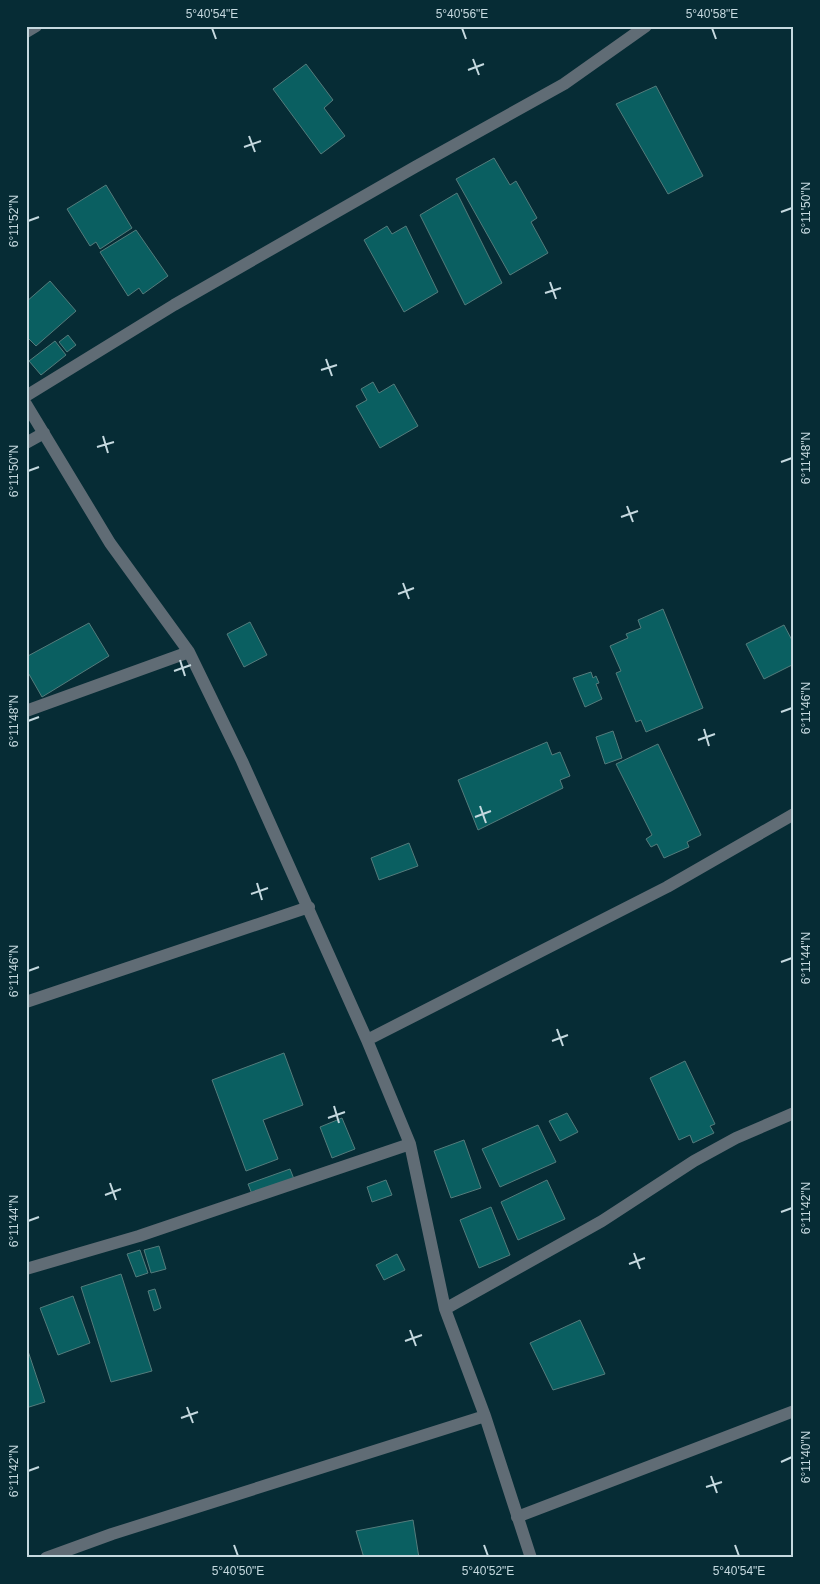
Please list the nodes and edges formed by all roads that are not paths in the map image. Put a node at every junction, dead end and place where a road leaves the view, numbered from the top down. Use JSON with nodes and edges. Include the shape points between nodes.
{"nodes":[{"id":1,"x":36,"y":26,"type":"edge"},
{"id":2,"x":646,"y":26,"type":"edge"},
{"id":3,"x":26,"y":32,"type":"edge"},
{"id":4,"x":26,"y":396,"type":"edge"},
{"id":5,"x":26,"y":404,"type":"edge"},
{"id":6,"x":44,"y":433,"type":"junction"},
{"id":7,"x":26,"y":443,"type":"edge"},
{"id":8,"x":189,"y":652,"type":"junction"},
{"id":9,"x":26,"y":711,"type":"edge"},
{"id":10,"x":794,"y":814,"type":"edge"},
{"id":11,"x":308,"y":907,"type":"junction"},
{"id":12,"x":26,"y":1002,"type":"edge"},
{"id":13,"x":368,"y":1040,"type":"junction"},
{"id":14,"x":794,"y":1113,"type":"edge"},
{"id":15,"x":410,"y":1144,"type":"junction"},
{"id":16,"x":26,"y":1270,"type":"edge"},
{"id":17,"x":445,"y":1309,"type":"junction"},
{"id":18,"x":794,"y":1411,"type":"edge"},
{"id":19,"x":485,"y":1416,"type":"junction"},
{"id":20,"x":517,"y":1517,"type":"junction"},
{"id":21,"x":46,"y":1558,"type":"edge"},
{"id":22,"x":531,"y":1558,"type":"edge"}],
"edges":[{"from":1,"to":3,"type":"street"},
{"from":2,"to":4,"type":"street","via":[[564,84],[174,305]]},
{"from":5,"to":6,"type":"street"},
{"from":6,"to":7,"type":"street"},
{"from":6,"to":8,"type":"street","via":[[110,543]]},
{"from":8,"to":9,"type":"street"},
{"from":8,"to":11,"type":"street"},
{"from":10,"to":13,"type":"street","via":[[666,887]]},
{"from":11,"to":12,"type":"street"},
{"from":11,"to":13,"type":"street"},
{"from":13,"to":15,"type":"street"},
{"from":14,"to":17,"type":"street","via":[[736,1138],[694,1161],[602,1221]]},
{"from":15,"to":16,"type":"street","via":[[139,1236]]},
{"from":15,"to":17,"type":"street"},
{"from":17,"to":19,"type":"street"},
{"from":18,"to":20,"type":"street"},
{"from":19,"to":20,"type":"street"},
{"from":19,"to":21,"type":"street","via":[[112,1534]]},
{"from":20,"to":22,"type":"street"}]}
